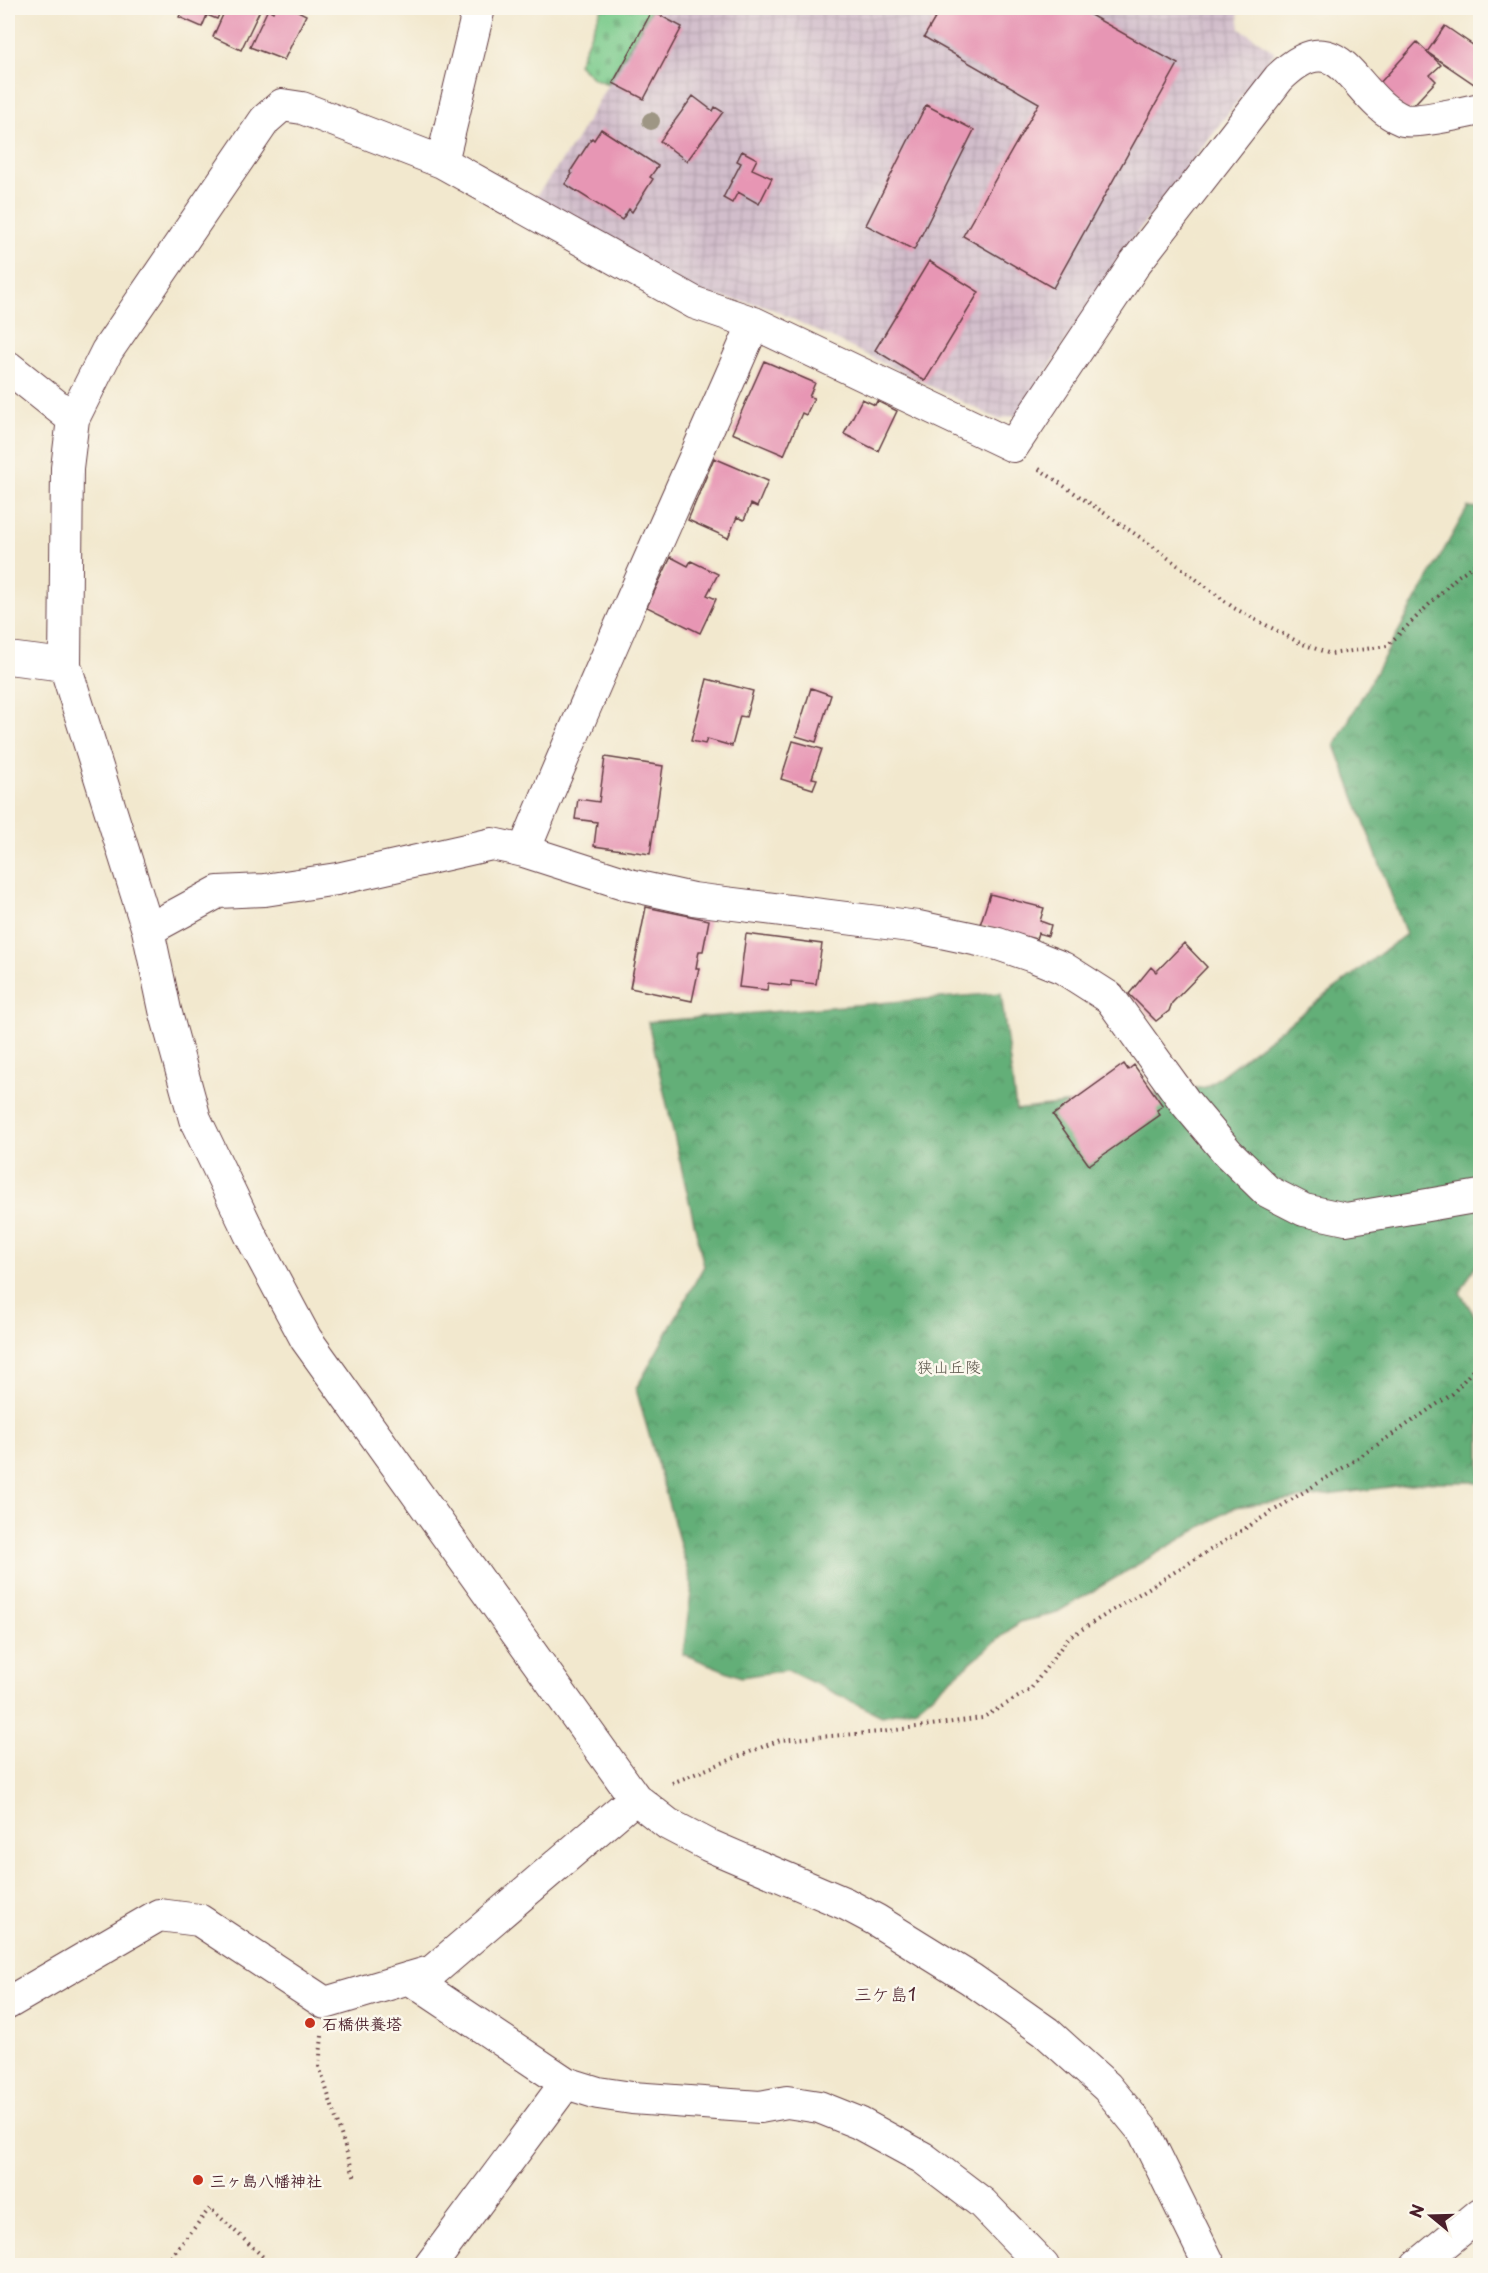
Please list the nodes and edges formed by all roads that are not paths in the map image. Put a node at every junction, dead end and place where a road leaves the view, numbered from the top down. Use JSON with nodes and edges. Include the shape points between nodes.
{"nodes":[{"id":1,"x":479,"y":8,"type":"edge"},
{"id":2,"x":1480,"y":109,"type":"edge"},
{"id":3,"x":442,"y":162,"type":"junction"},
{"id":4,"x":754,"y":323,"type":"junction"},
{"id":5,"x":8,"y":367,"type":"edge"},
{"id":6,"x":73,"y":419,"type":"junction"},
{"id":7,"x":8,"y":658,"type":"edge"},
{"id":8,"x":65,"y":665,"type":"junction"},
{"id":9,"x":524,"y":851,"type":"junction"},
{"id":10,"x":148,"y":930,"type":"junction"},
{"id":11,"x":1480,"y":1196,"type":"edge"},
{"id":12,"x":635,"y":1798,"type":"junction"},
{"id":13,"x":409,"y":1978,"type":"junction"},
{"id":14,"x":8,"y":2003,"type":"edge"},
{"id":15,"x":566,"y":2083,"type":"junction"},
{"id":16,"x":1480,"y":2214,"type":"edge"},
{"id":17,"x":430,"y":2265,"type":"edge"},
{"id":18,"x":1043,"y":2265,"type":"edge"},
{"id":19,"x":1210,"y":2265,"type":"edge"},
{"id":20,"x":1418,"y":2265,"type":"edge"}],
"edges":[{"from":1,"to":3,"type":"street"},
{"from":2,"to":4,"type":"street","via":[[1406,121],[1387,111],[1325,54],[1296,61],[1136,262],[1013,446]]},
{"from":3,"to":4,"type":"street","via":[[695,303]]},
{"from":3,"to":6,"type":"street","via":[[302,108],[282,105],[258,129],[107,351]]},
{"from":4,"to":9,"type":"street","via":[[584,705]]},
{"from":5,"to":6,"type":"street"},
{"from":6,"to":8,"type":"street","via":[[67,468]]},
{"from":7,"to":8,"type":"street"},
{"from":8,"to":10,"type":"street"},
{"from":9,"to":10,"type":"street","via":[[492,844],[337,879],[264,890],[218,892]]},
{"from":9,"to":11,"type":"street","via":[[661,893],[918,927],[998,944],[1033,956],[1063,968],[1110,998],[1185,1102],[1228,1153],[1276,1196],[1304,1210],[1346,1219]]},
{"from":10,"to":12,"type":"street","via":[[195,1119],[306,1339]]},
{"from":12,"to":13,"type":"street","via":[[433,1971]]},
{"from":12,"to":19,"type":"street","via":[[668,1824],[708,1845],[876,1920],[1046,2032],[1107,2087],[1144,2132]]},
{"from":13,"to":14,"type":"street","via":[[325,2003],[199,1920],[159,1915]]},
{"from":13,"to":15,"type":"street"},
{"from":15,"to":17,"type":"street"},
{"from":15,"to":18,"type":"street","via":[[632,2098],[760,2107],[787,2102],[819,2107],[859,2123],[923,2158],[982,2203]]},
{"from":16,"to":20,"type":"street"}]}
